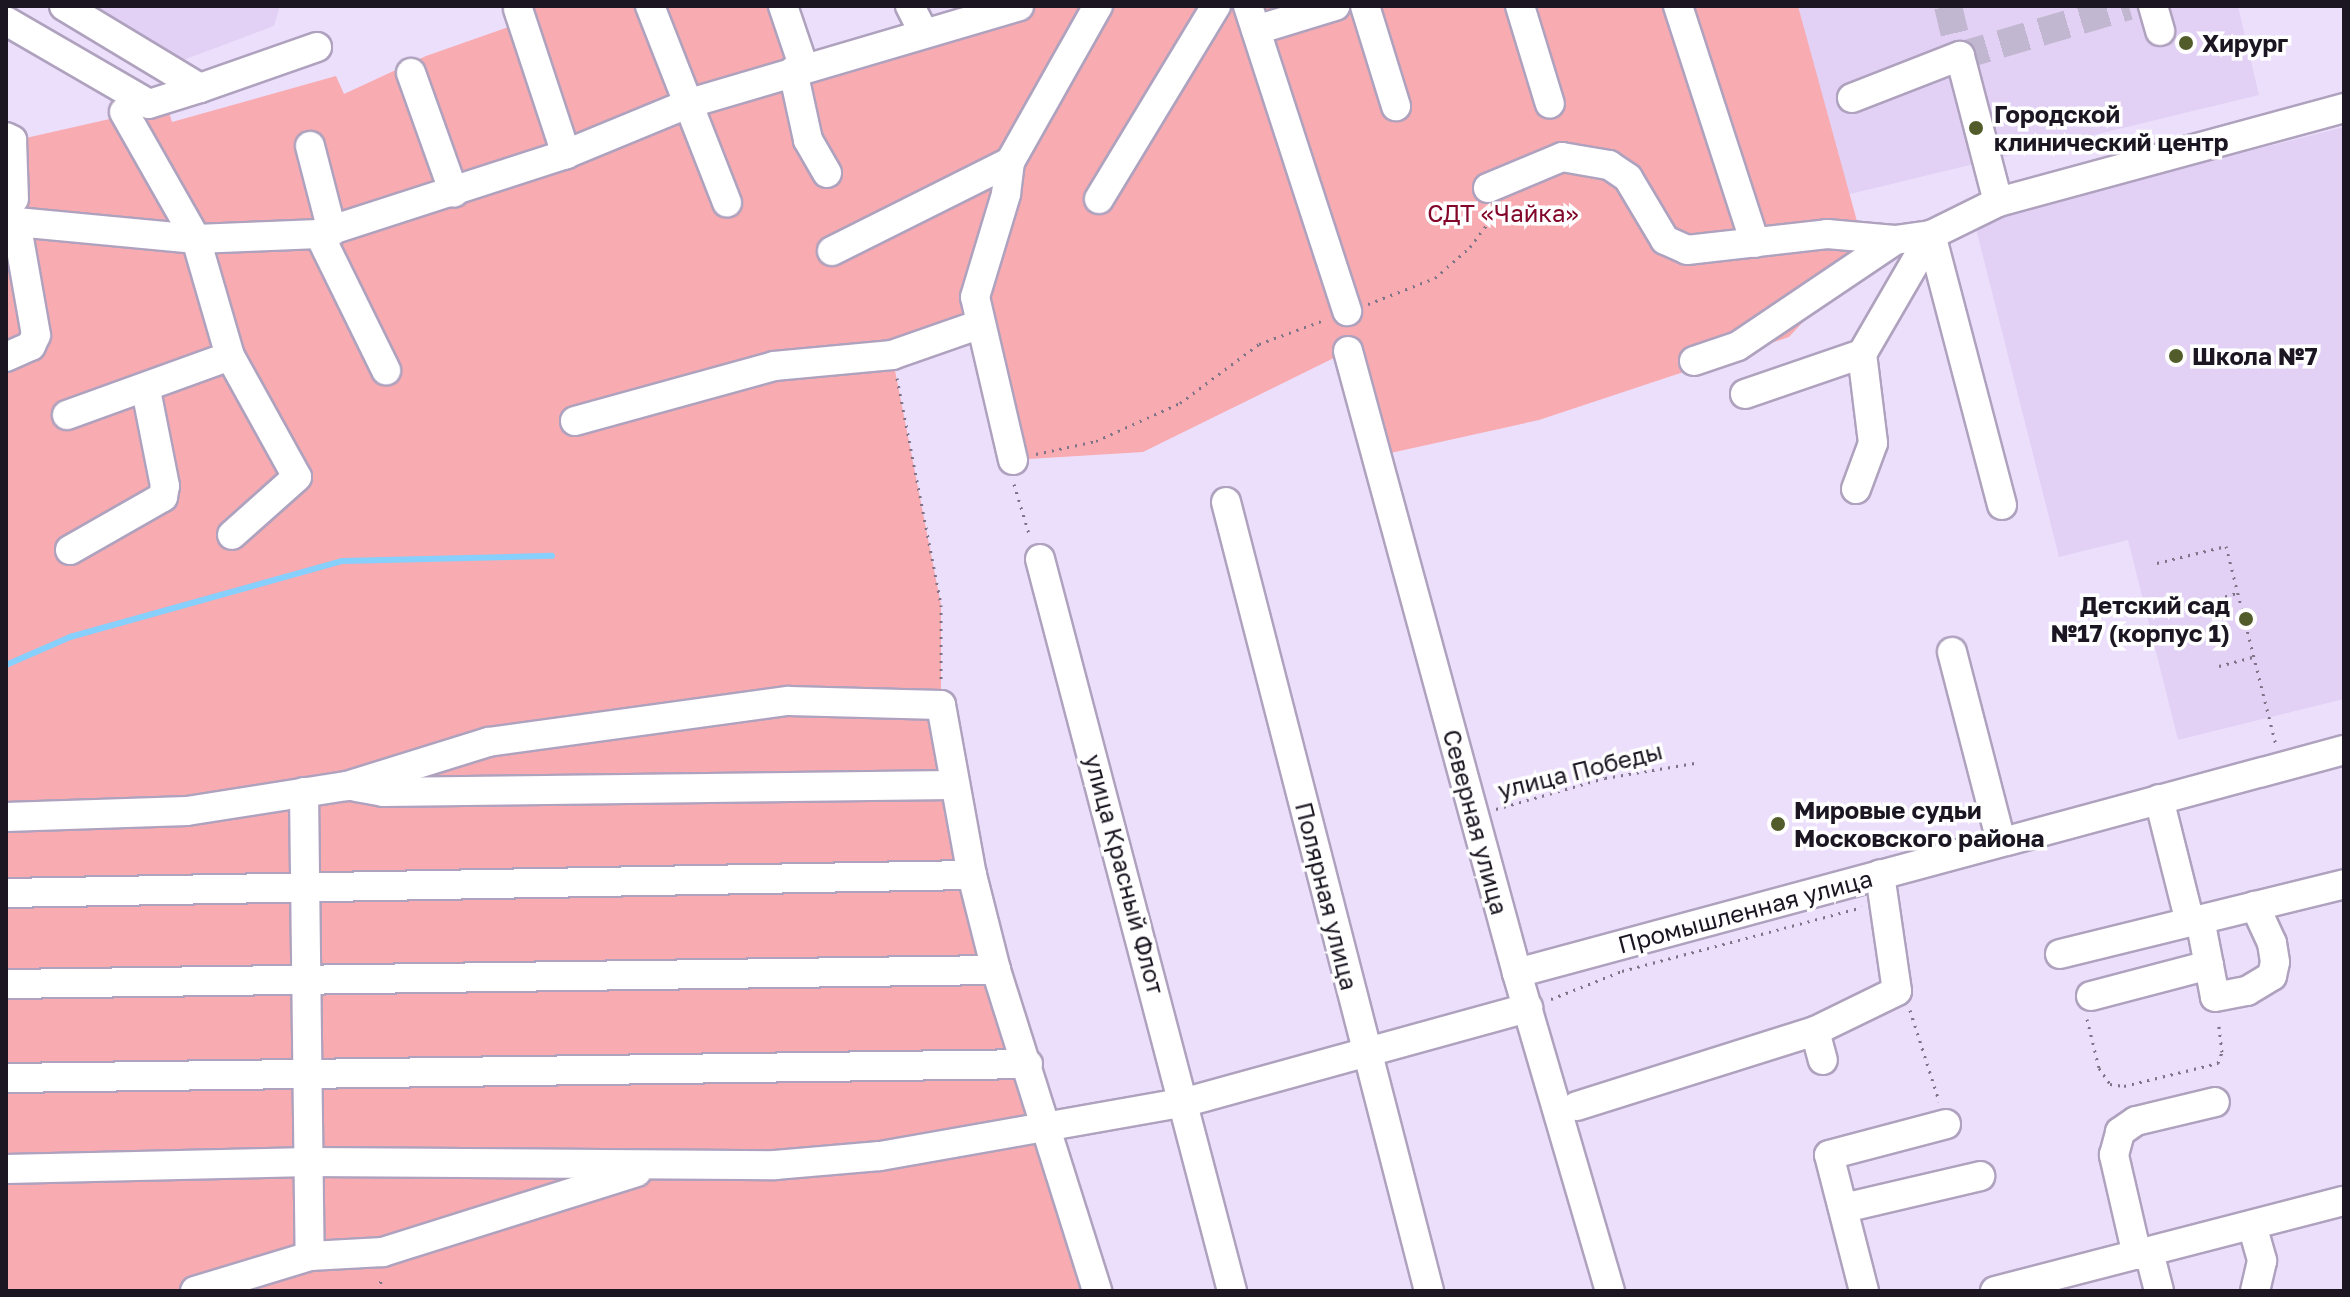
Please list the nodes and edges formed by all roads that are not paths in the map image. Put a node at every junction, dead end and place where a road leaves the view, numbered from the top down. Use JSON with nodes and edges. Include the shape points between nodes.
{"nodes":[{"id":1,"x":64,"y":6,"type":"edge"},
{"id":2,"x":650,"y":6,"type":"edge"},
{"id":3,"x":783,"y":6,"type":"edge"},
{"id":4,"x":910,"y":6,"type":"edge"},
{"id":5,"x":1019,"y":6,"type":"edge"},
{"id":6,"x":1098,"y":6,"type":"edge"},
{"id":7,"x":1216,"y":6,"type":"edge"},
{"id":8,"x":1335,"y":6,"type":"edge"},
{"id":9,"x":1365,"y":6,"type":"edge"},
{"id":10,"x":1520,"y":6,"type":"edge"},
{"id":11,"x":1678,"y":6,"type":"edge"},
{"id":12,"x":518,"y":9,"type":"dead end"},
{"id":13,"x":1252,"y":18,"type":"edge"},
{"id":14,"x":6,"y":21,"type":"edge"},
{"id":15,"x":924,"y":34,"type":"junction"},
{"id":16,"x":317,"y":47,"type":"dead end"},
{"id":17,"x":798,"y":69,"type":"junction"},
{"id":18,"x":411,"y":73,"type":"dead end"},
{"id":19,"x":200,"y":88,"type":"junction"},
{"id":20,"x":1852,"y":98,"type":"dead end"},
{"id":21,"x":690,"y":103,"type":"junction"},
{"id":22,"x":1550,"y":104,"type":"dead end"},
{"id":23,"x":1396,"y":106,"type":"dead end"},
{"id":24,"x":2344,"y":108,"type":"edge"},
{"id":25,"x":124,"y":112,"type":"dead end"},
{"id":26,"x":6,"y":137,"type":"edge"},
{"id":27,"x":310,"y":146,"type":"dead end"},
{"id":28,"x":566,"y":154,"type":"junction"},
{"id":29,"x":1010,"y":162,"type":"junction"},
{"id":30,"x":827,"y":173,"type":"dead end"},
{"id":31,"x":1488,"y":188,"type":"road end"},
{"id":32,"x":454,"y":193,"type":"junction"},
{"id":33,"x":1099,"y":199,"type":"dead end"},
{"id":34,"x":727,"y":202,"type":"dead end"},
{"id":35,"x":1998,"y":202,"type":"junction"},
{"id":36,"x":12,"y":214,"type":"edge"},
{"id":37,"x":326,"y":233,"type":"junction"},
{"id":38,"x":1931,"y":235,"type":"junction"},
{"id":39,"x":196,"y":239,"type":"junction"},
{"id":40,"x":1895,"y":240,"type":"junction"},
{"id":41,"x":1755,"y":243,"type":"junction"},
{"id":42,"x":832,"y":251,"type":"dead end"},
{"id":43,"x":1347,"y":311,"type":"road end"},
{"id":44,"x":981,"y":324,"type":"junction"},
{"id":45,"x":1348,"y":351,"type":"dead end"},
{"id":46,"x":1862,"y":354,"type":"junction"},
{"id":47,"x":230,"y":356,"type":"junction"},
{"id":48,"x":6,"y":357,"type":"edge"},
{"id":49,"x":1694,"y":361,"type":"dead end"},
{"id":50,"x":386,"y":370,"type":"dead end"},
{"id":51,"x":146,"y":390,"type":"junction"},
{"id":52,"x":1745,"y":394,"type":"dead end"},
{"id":53,"x":67,"y":415,"type":"dead end"},
{"id":54,"x":575,"y":421,"type":"dead end"},
{"id":55,"x":1013,"y":460,"type":"road end"},
{"id":56,"x":1856,"y":489,"type":"dead end"},
{"id":57,"x":1226,"y":502,"type":"dead end"},
{"id":58,"x":2002,"y":505,"type":"dead end"},
{"id":59,"x":232,"y":535,"type":"dead end"},
{"id":60,"x":70,"y":550,"type":"dead end"},
{"id":61,"x":1040,"y":559,"type":"road end"},
{"id":62,"x":1952,"y":652,"type":"dead end"},
{"id":63,"x":2344,"y":750,"type":"edge"},
{"id":64,"x":953,"y":785,"type":"junction"},
{"id":65,"x":347,"y":786,"type":"junction"},
{"id":66,"x":304,"y":792,"type":"junction"},
{"id":67,"x":2159,"y":799,"type":"junction"},
{"id":68,"x":6,"y":817,"type":"edge"},
{"id":69,"x":2001,"y":841,"type":"junction"},
{"id":70,"x":972,"y":875,"type":"junction"},
{"id":71,"x":2344,"y":884,"type":"edge"},
{"id":72,"x":1882,"y":887,"type":"junction"},
{"id":73,"x":304,"y":888,"type":"junction"},
{"id":74,"x":6,"y":893,"type":"edge"},
{"id":75,"x":2255,"y":906,"type":"junction"},
{"id":76,"x":2195,"y":921,"type":"junction"},
{"id":77,"x":2060,"y":954,"type":"dead end"},
{"id":78,"x":2209,"y":965,"type":"junction"},
{"id":79,"x":996,"y":970,"type":"junction"},
{"id":80,"x":1517,"y":973,"type":"junction"},
{"id":81,"x":305,"y":979,"type":"junction"},
{"id":82,"x":6,"y":984,"type":"edge"},
{"id":83,"x":2091,"y":996,"type":"road end"},
{"id":84,"x":1528,"y":1008,"type":"junction"},
{"id":85,"x":1815,"y":1031,"type":"junction"},
{"id":86,"x":1367,"y":1053,"type":"junction"},
{"id":87,"x":1823,"y":1060,"type":"dead end"},
{"id":88,"x":1028,"y":1064,"type":"junction"},
{"id":89,"x":308,"y":1072,"type":"junction"},
{"id":90,"x":6,"y":1078,"type":"edge"},
{"id":91,"x":1186,"y":1102,"type":"junction"},
{"id":92,"x":2215,"y":1102,"type":"dead end"},
{"id":93,"x":1577,"y":1106,"type":"dead end"},
{"id":94,"x":1946,"y":1124,"type":"road end"},
{"id":95,"x":1048,"y":1129,"type":"junction"},
{"id":96,"x":310,"y":1162,"type":"junction"},
{"id":97,"x":661,"y":1165,"type":"junction"},
{"id":98,"x":6,"y":1169,"type":"edge"},
{"id":99,"x":1980,"y":1176,"type":"dead end"},
{"id":100,"x":2344,"y":1201,"type":"edge"},
{"id":101,"x":1844,"y":1208,"type":"junction"},
{"id":102,"x":2252,"y":1225,"type":"junction"},
{"id":103,"x":2143,"y":1254,"type":"junction"},
{"id":104,"x":310,"y":1256,"type":"junction"},
{"id":105,"x":195,"y":1291,"type":"edge"},
{"id":106,"x":1097,"y":1291,"type":"edge"},
{"id":107,"x":1232,"y":1291,"type":"edge"},
{"id":108,"x":1429,"y":1291,"type":"edge"},
{"id":109,"x":1610,"y":1291,"type":"edge"},
{"id":110,"x":1864,"y":1291,"type":"edge"},
{"id":111,"x":1995,"y":1291,"type":"edge"},
{"id":112,"x":2159,"y":1291,"type":"edge"},
{"id":113,"x":2255,"y":1291,"type":"edge"}],
"edges":[{"from":1,"to":19,"type":"street"},
{"from":2,"to":21,"type":"street"},
{"from":3,"to":17,"type":"street"},
{"from":4,"to":15,"type":"street"},
{"from":5,"to":15,"type":"street"},
{"from":6,"to":29,"type":"street"},
{"from":7,"to":33,"type":"street"},
{"from":8,"to":13,"type":"street"},
{"from":9,"to":23,"type":"street"},
{"from":10,"to":22,"type":"street"},
{"from":11,"to":41,"type":"street"},
{"from":12,"to":28,"type":"street"},
{"from":13,"to":43,"type":"street"},
{"from":14,"to":19,"type":"street","via":[[149,104]]},
{"from":15,"to":17,"type":"street"},
{"from":16,"to":19,"type":"street"},
{"from":17,"to":21,"type":"street"},
{"from":17,"to":30,"type":"street","via":[[808,140]]},
{"from":18,"to":32,"type":"street"},
{"from":20,"to":35,"type":"street","via":[[1960,56]]},
{"from":21,"to":28,"type":"street"},
{"from":21,"to":34,"type":"street"},
{"from":24,"to":35,"type":"street"},
{"from":25,"to":39,"type":"street"},
{"from":26,"to":36,"type":"street","via":[[12,140]]},
{"from":27,"to":37,"type":"street"},
{"from":28,"to":32,"type":"street"},
{"from":29,"to":42,"type":"street"},
{"from":29,"to":44,"type":"street","via":[[1006,194],[975,297]]},
{"from":31,"to":41,"type":"street","via":[[1540,163],[1581,157],[1609,165],[1628,178],[1674,248]]},
{"from":32,"to":37,"type":"street"},
{"from":35,"to":38,"type":"street"},
{"from":36,"to":39,"type":"street"},
{"from":36,"to":48,"type":"street","via":[[36,335],[31,346]]},
{"from":37,"to":39,"type":"street"},
{"from":37,"to":50,"type":"street"},
{"from":38,"to":40,"type":"street"},
{"from":38,"to":46,"type":"street"},
{"from":38,"to":58,"type":"street"},
{"from":39,"to":47,"type":"street"},
{"from":40,"to":41,"type":"street","via":[[1827,234]]},
{"from":40,"to":49,"type":"street","via":[[1738,346]]},
{"from":44,"to":54,"type":"street","via":[[892,355],[774,366]]},
{"from":44,"to":55,"type":"street"},
{"from":45,"to":80,"type":"street","name":"Северная улица"},
{"from":46,"to":52,"type":"street"},
{"from":46,"to":56,"type":"street","via":[[1873,443]]},
{"from":47,"to":51,"type":"street"},
{"from":47,"to":59,"type":"street","via":[[297,477]]},
{"from":51,"to":53,"type":"street"},
{"from":51,"to":60,"type":"street","via":[[163,497]]},
{"from":57,"to":86,"type":"street","name":"Полярная улица"},
{"from":61,"to":91,"type":"street","name":"улица Красный Флот"},
{"from":62,"to":69,"type":"street"},
{"from":63,"to":67,"type":"street","name":"Промышленная улица"},
{"from":64,"to":65,"type":"street","via":[[383,792]]},
{"from":64,"to":65,"type":"street","via":[[941,705],[789,701],[488,742]]},
{"from":64,"to":70,"type":"street"},
{"from":65,"to":66,"type":"street"},
{"from":66,"to":68,"type":"street","via":[[187,811]]},
{"from":66,"to":73,"type":"street"},
{"from":67,"to":69,"type":"street","name":"Промышленная улица"},
{"from":67,"to":76,"type":"street"},
{"from":69,"to":72,"type":"street","name":"Промышленная улица"},
{"from":70,"to":73,"type":"street"},
{"from":70,"to":79,"type":"street"},
{"from":71,"to":75,"type":"street"},
{"from":72,"to":80,"type":"street","name":"Промышленная улица"},
{"from":72,"to":85,"type":"street","via":[[1897,991]]},
{"from":73,"to":74,"type":"street"},
{"from":73,"to":81,"type":"street"},
{"from":75,"to":76,"type":"street"},
{"from":75,"to":78,"type":"street","via":[[2272,943],[2272,976],[2262,986],[2215,997]]},
{"from":76,"to":77,"type":"street"},
{"from":76,"to":78,"type":"street"},
{"from":78,"to":83,"type":"street"},
{"from":79,"to":81,"type":"street"},
{"from":79,"to":88,"type":"street"},
{"from":80,"to":84,"type":"street","name":"Северная улица"},
{"from":81,"to":82,"type":"street"},
{"from":81,"to":89,"type":"street"},
{"from":84,"to":86,"type":"street"},
{"from":84,"to":109,"type":"street","name":"Северная улица"},
{"from":85,"to":87,"type":"street"},
{"from":85,"to":93,"type":"street"},
{"from":86,"to":91,"type":"street"},
{"from":86,"to":108,"type":"street","name":"Полярная улица"},
{"from":88,"to":89,"type":"street"},
{"from":88,"to":95,"type":"street"},
{"from":89,"to":90,"type":"street"},
{"from":89,"to":96,"type":"street"},
{"from":91,"to":95,"type":"street"},
{"from":91,"to":107,"type":"street","name":"улица Красный Флот"},
{"from":92,"to":103,"type":"street","via":[[2136,1121],[2120,1132],[2114,1155]]},
{"from":94,"to":101,"type":"street","via":[[1829,1155]]},
{"from":95,"to":97,"type":"street","via":[[880,1156],[775,1165]]},
{"from":95,"to":106,"type":"street"},
{"from":96,"to":97,"type":"street"},
{"from":96,"to":98,"type":"street"},
{"from":96,"to":104,"type":"street"},
{"from":97,"to":104,"type":"street","via":[[383,1252]]},
{"from":99,"to":101,"type":"street"},
{"from":100,"to":102,"type":"street"},
{"from":101,"to":110,"type":"street"},
{"from":102,"to":103,"type":"street"},
{"from":102,"to":113,"type":"street","via":[[2262,1261]]},
{"from":103,"to":111,"type":"street"},
{"from":103,"to":112,"type":"street"},
{"from":104,"to":105,"type":"street"}]}
